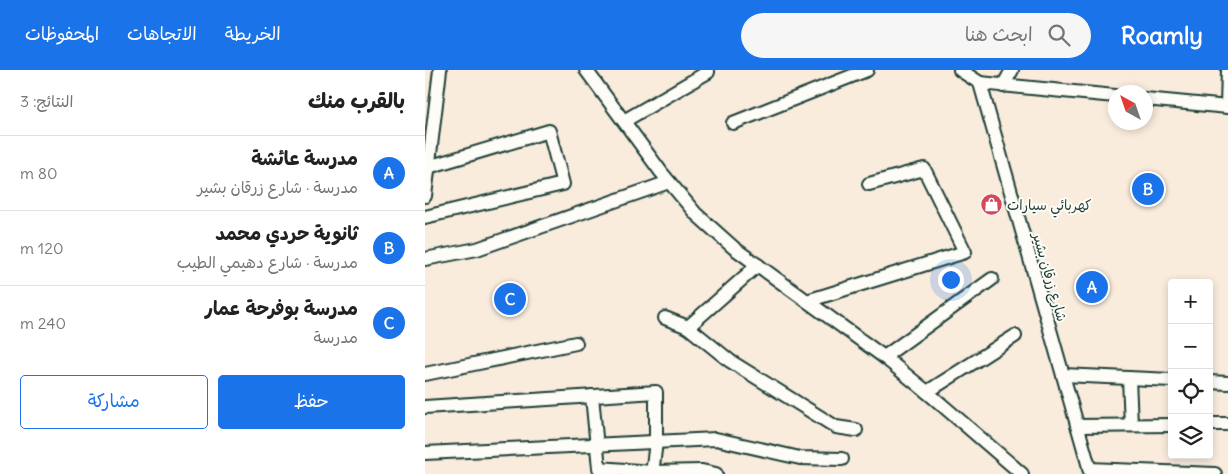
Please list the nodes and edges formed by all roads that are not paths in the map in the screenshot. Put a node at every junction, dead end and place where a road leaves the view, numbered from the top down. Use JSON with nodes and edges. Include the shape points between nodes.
{"nodes":[{"id":1,"x":440,"y":70,"type":"edge"},
{"id":2,"x":586,"y":70,"type":"edge"},
{"id":3,"x":867,"y":70,"type":"edge"},
{"id":4,"x":960,"y":70,"type":"edge"},
{"id":5,"x":1012,"y":70,"type":"edge"},
{"id":6,"x":1228,"y":70,"type":"edge"},
{"id":7,"x":708,"y":72,"type":"dead end"},
{"id":8,"x":980,"y":83,"type":"junction"},
{"id":9,"x":1003,"y":86,"type":"junction"},
{"id":10,"x":1108,"y":95,"type":"edge"},
{"id":11,"x":1153,"y":100,"type":"edge"},
{"id":12,"x":1227,"y":107,"type":"edge"},
{"id":13,"x":624,"y":122,"type":"junction"},
{"id":14,"x":733,"y":123,"type":"dead end"},
{"id":15,"x":428,"y":167,"type":"junction"},
{"id":16,"x":669,"y":182,"type":"junction"},
{"id":17,"x":869,"y":184,"type":"dead end"},
{"id":18,"x":425,"y":196,"type":"edge"},
{"id":19,"x":425,"y":217,"type":"edge"},
{"id":20,"x":425,"y":259,"type":"edge"},
{"id":21,"x":758,"y":265,"type":"junction"},
{"id":22,"x":992,"y":278,"type":"dead end"},
{"id":23,"x":807,"y":301,"type":"junction"},
{"id":24,"x":665,"y":318,"type":"dead end"},
{"id":25,"x":688,"y":328,"type":"junction"},
{"id":26,"x":1015,"y":336,"type":"dead end"},
{"id":27,"x":575,"y":343,"type":"dead end"},
{"id":28,"x":884,"y":357,"type":"junction"},
{"id":29,"x":425,"y":374,"type":"edge"},
{"id":30,"x":1063,"y":375,"type":"junction"},
{"id":31,"x":1129,"y":378,"type":"junction"},
{"id":32,"x":1168,"y":380,"type":"edge"},
{"id":33,"x":1213,"y":382,"type":"edge"},
{"id":34,"x":1228,"y":383,"type":"edge"},
{"id":35,"x":927,"y":392,"type":"junction"},
{"id":36,"x":592,"y":396,"type":"junction"},
{"id":37,"x":425,"y":407,"type":"edge"},
{"id":38,"x":1213,"y":424,"type":"edge"},
{"id":39,"x":1228,"y":424,"type":"edge"},
{"id":40,"x":1131,"y":425,"type":"junction"},
{"id":41,"x":1168,"y":425,"type":"edge"},
{"id":42,"x":1077,"y":426,"type":"junction"},
{"id":43,"x":856,"y":430,"type":"dead end"},
{"id":44,"x":656,"y":442,"type":"junction"},
{"id":45,"x":597,"y":445,"type":"junction"},
{"id":46,"x":425,"y":453,"type":"edge"},
{"id":47,"x":841,"y":459,"type":"dead end"},
{"id":48,"x":1090,"y":472,"type":"edge"},
{"id":49,"x":652,"y":473,"type":"edge"},
{"id":50,"x":716,"y":474,"type":"edge"},
{"id":51,"x":1022,"y":474,"type":"edge"},
{"id":52,"x":1215,"y":474,"type":"edge"}],
"edges":[{"from":1,"to":15,"type":"street"},
{"from":2,"to":13,"type":"street"},
{"from":3,"to":14,"type":"street"},
{"from":4,"to":8,"type":"street"},
{"from":5,"to":9,"type":"street"},
{"from":6,"to":12,"type":"street"},
{"from":7,"to":13,"type":"street"},
{"from":8,"to":9,"type":"street"},
{"from":8,"to":30,"type":"street","name":"شارع زرقان بشير"},
{"from":9,"to":10,"type":"street"},
{"from":11,"to":12,"type":"street"},
{"from":13,"to":16,"type":"street"},
{"from":15,"to":18,"type":"street"},
{"from":15,"to":19,"type":"street","via":[[549,131],[563,184]]},
{"from":16,"to":20,"type":"street","via":[[477,249]]},
{"from":16,"to":21,"type":"street","via":[[696,214]]},
{"from":17,"to":23,"type":"street","via":[[924,169],[965,252]]},
{"from":21,"to":23,"type":"street"},
{"from":21,"to":25,"type":"street"},
{"from":22,"to":28,"type":"street"},
{"from":23,"to":28,"type":"street"},
{"from":24,"to":25,"type":"street"},
{"from":25,"to":43,"type":"street","via":[[730,361],[837,427]]},
{"from":26,"to":35,"type":"street"},
{"from":27,"to":29,"type":"street"},
{"from":28,"to":35,"type":"street"},
{"from":30,"to":31,"type":"street"},
{"from":30,"to":42,"type":"street","name":"شارع زرقان بشير"},
{"from":31,"to":32,"type":"street"},
{"from":31,"to":40,"type":"street"},
{"from":33,"to":34,"type":"street"},
{"from":35,"to":51,"type":"street"},
{"from":36,"to":37,"type":"street"},
{"from":36,"to":44,"type":"street","via":[[656,392]]},
{"from":36,"to":45,"type":"street"},
{"from":38,"to":39,"type":"street"},
{"from":40,"to":41,"type":"street"},
{"from":40,"to":42,"type":"street"},
{"from":42,"to":48,"type":"street","name":"شارع زرقان بشير"},
{"from":44,"to":45,"type":"street"},
{"from":44,"to":47,"type":"street","via":[[716,439],[799,458]]},
{"from":44,"to":49,"type":"street"},
{"from":45,"to":46,"type":"street"},
{"from":45,"to":49,"type":"street","via":[[599,468]]},
{"from":48,"to":52,"type":"street"},
{"from":49,"to":50,"type":"street","via":[[702,471]]}]}
